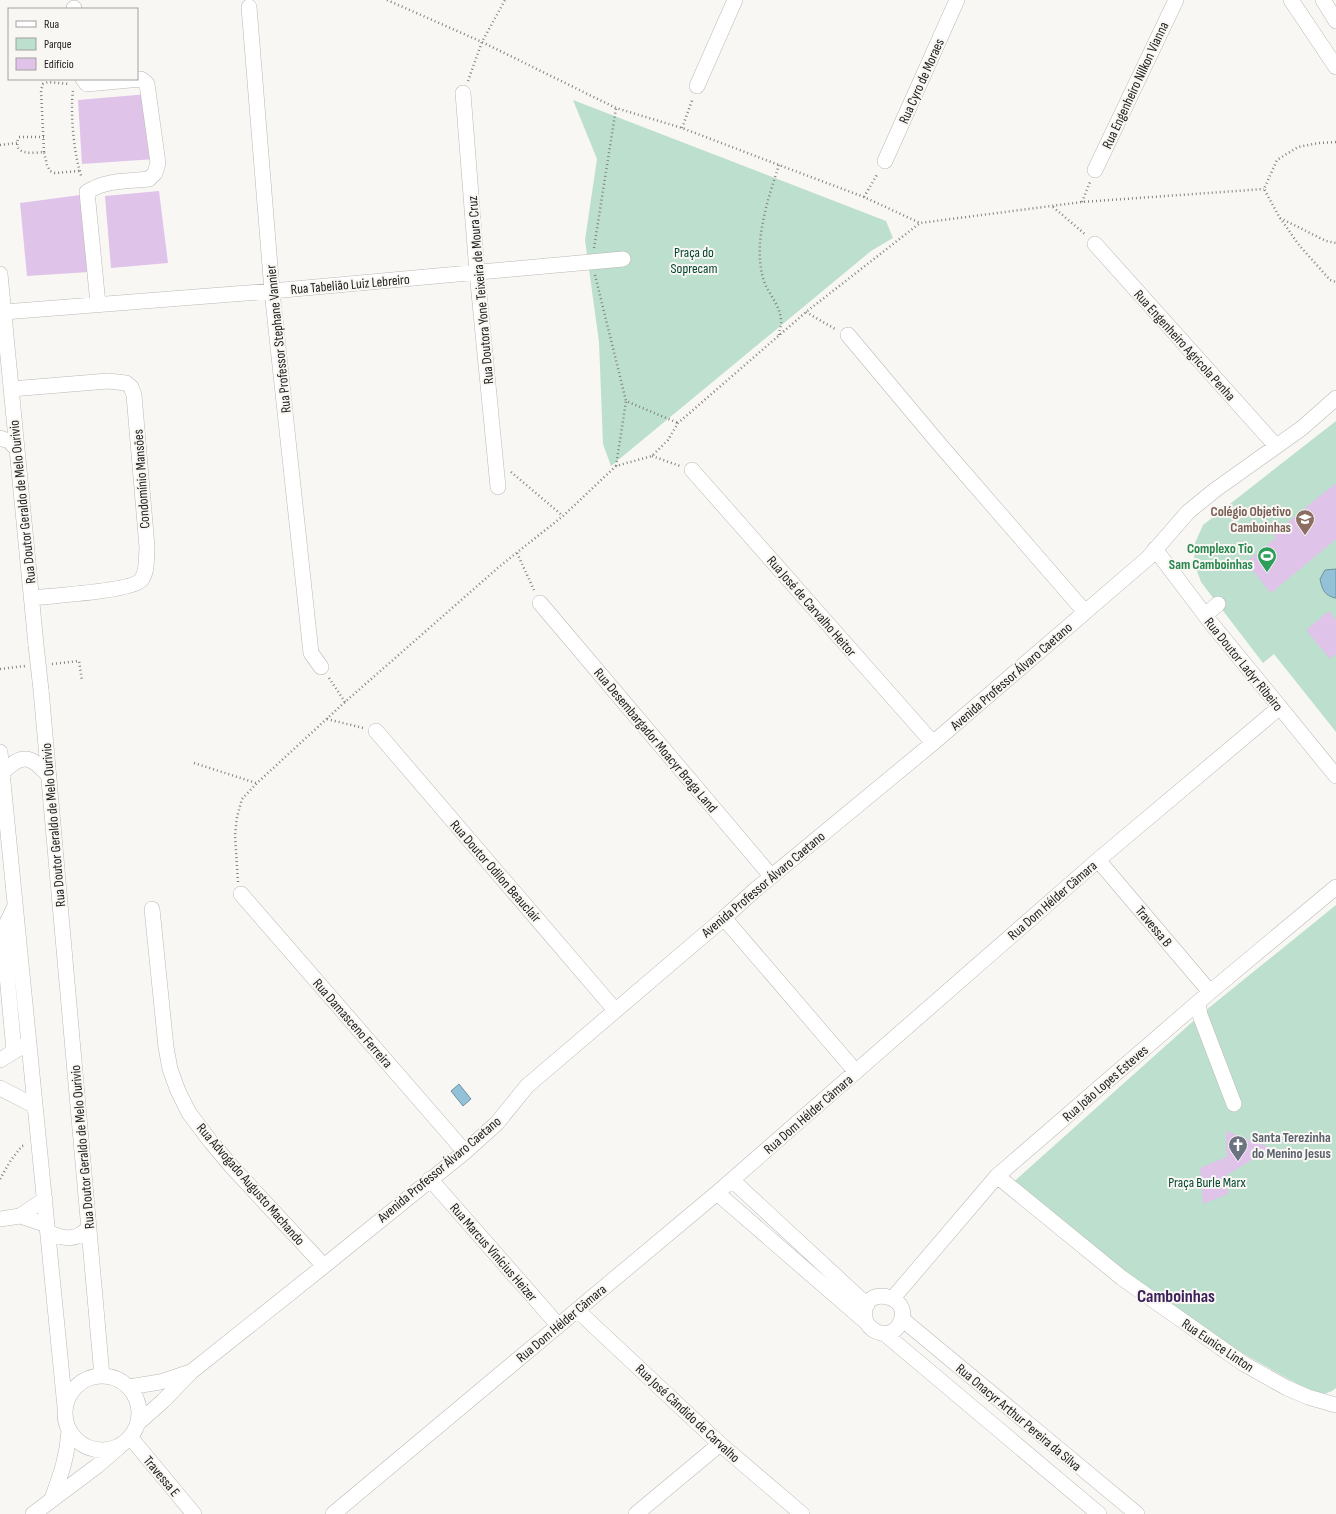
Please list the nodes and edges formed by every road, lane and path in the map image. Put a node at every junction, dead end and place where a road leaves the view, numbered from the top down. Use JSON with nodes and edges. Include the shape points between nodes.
{"nodes":[{"id":1,"x":387,"y":0,"type":"edge"},
{"id":2,"x":505,"y":0,"type":"edge"},
{"id":3,"x":735,"y":0,"type":"edge"},
{"id":4,"x":957,"y":0,"type":"edge"},
{"id":5,"x":1176,"y":0,"type":"edge"},
{"id":6,"x":1291,"y":0,"type":"edge"},
{"id":7,"x":1323,"y":0,"type":"edge"},
{"id":8,"x":249,"y":7,"type":"dead end"},
{"id":9,"x":1336,"y":21,"type":"edge"},
{"id":10,"x":482,"y":42,"type":"junction"},
{"id":11,"x":1336,"y":67,"type":"edge"},
{"id":12,"x":138,"y":79,"type":"edge"},
{"id":13,"x":84,"y":80,"type":"edge"},
{"id":14,"x":130,"y":80,"type":"edge"},
{"id":15,"x":697,"y":86,"type":"joint"},
{"id":16,"x":463,"y":93,"type":"joint"},
{"id":17,"x":616,"y":108,"type":"junction"},
{"id":18,"x":682,"y":128,"type":"junction"},
{"id":19,"x":44,"y":137,"type":"junction"},
{"id":20,"x":1336,"y":142,"type":"edge"},
{"id":21,"x":17,"y":143,"type":"junction"},
{"id":22,"x":0,"y":144,"type":"edge"},
{"id":23,"x":44,"y":152,"type":"junction"},
{"id":24,"x":886,"y":161,"type":"joint"},
{"id":25,"x":779,"y":164,"type":"junction"},
{"id":26,"x":1095,"y":170,"type":"joint"},
{"id":27,"x":79,"y":171,"type":"junction"},
{"id":28,"x":1264,"y":189,"type":"junction"},
{"id":29,"x":87,"y":192,"type":"junction"},
{"id":30,"x":864,"y":197,"type":"junction"},
{"id":31,"x":1082,"y":202,"type":"junction"},
{"id":32,"x":1053,"y":206,"type":"junction"},
{"id":33,"x":1280,"y":218,"type":"junction"},
{"id":34,"x":920,"y":223,"type":"junction"},
{"id":35,"x":1336,"y":243,"type":"edge"},
{"id":36,"x":1095,"y":244,"type":"joint"},
{"id":37,"x":623,"y":259,"type":"dead end"},
{"id":38,"x":591,"y":262,"type":"junction"},
{"id":39,"x":477,"y":272,"type":"junction"},
{"id":40,"x":0,"y":274,"type":"edge"},
{"id":41,"x":1336,"y":282,"type":"edge"},
{"id":42,"x":272,"y":291,"type":"junction"},
{"id":43,"x":98,"y":304,"type":"junction"},
{"id":44,"x":4,"y":312,"type":"junction"},
{"id":45,"x":806,"y":312,"type":"junction"},
{"id":46,"x":778,"y":336,"type":"junction"},
{"id":47,"x":848,"y":336,"type":"joint"},
{"id":48,"x":11,"y":389,"type":"junction"},
{"id":49,"x":1336,"y":398,"type":"edge"},
{"id":50,"x":626,"y":401,"type":"junction"},
{"id":51,"x":13,"y":407,"type":"junction"},
{"id":52,"x":0,"y":416,"type":"edge"},
{"id":53,"x":678,"y":423,"type":"junction"},
{"id":54,"x":0,"y":438,"type":"edge"},
{"id":55,"x":1276,"y":446,"type":"junction"},
{"id":56,"x":17,"y":449,"type":"junction"},
{"id":57,"x":652,"y":456,"type":"junction"},
{"id":58,"x":496,"y":459,"type":"junction"},
{"id":59,"x":616,"y":466,"type":"junction"},
{"id":60,"x":692,"y":470,"type":"joint"},
{"id":61,"x":498,"y":487,"type":"dead end"},
{"id":62,"x":563,"y":516,"type":"junction"},
{"id":63,"x":1155,"y":549,"type":"junction"},
{"id":64,"x":517,"y":553,"type":"junction"},
{"id":65,"x":31,"y":598,"type":"junction"},
{"id":66,"x":540,"y":603,"type":"joint"},
{"id":67,"x":1218,"y":604,"type":"dead end"},
{"id":68,"x":1085,"y":612,"type":"junction"},
{"id":69,"x":1205,"y":615,"type":"junction"},
{"id":70,"x":322,"y":667,"type":"joint"},
{"id":71,"x":345,"y":702,"type":"junction"},
{"id":72,"x":1280,"y":708,"type":"junction"},
{"id":73,"x":326,"y":719,"type":"junction"},
{"id":74,"x":376,"y":731,"type":"joint"},
{"id":75,"x":933,"y":743,"type":"junction"},
{"id":76,"x":0,"y":752,"type":"edge"},
{"id":77,"x":194,"y":763,"type":"dead end"},
{"id":78,"x":2,"y":775,"type":"edge"},
{"id":79,"x":48,"y":775,"type":"junction"},
{"id":80,"x":1336,"y":776,"type":"edge"},
{"id":81,"x":257,"y":783,"type":"junction"},
{"id":82,"x":5,"y":839,"type":"edge"},
{"id":83,"x":1098,"y":860,"type":"junction"},
{"id":84,"x":771,"y":876,"type":"junction"},
{"id":85,"x":1336,"y":887,"type":"edge"},
{"id":86,"x":241,"y":894,"type":"joint"},
{"id":87,"x":15,"y":906,"type":"junction"},
{"id":88,"x":152,"y":909,"type":"dead end"},
{"id":89,"x":724,"y":918,"type":"junction"},
{"id":90,"x":1210,"y":992,"type":"junction"},
{"id":91,"x":1198,"y":1003,"type":"junction"},
{"id":92,"x":615,"y":1010,"type":"junction"},
{"id":93,"x":29,"y":1043,"type":"junction"},
{"id":94,"x":14,"y":1051,"type":"junction"},
{"id":95,"x":0,"y":1060,"type":"edge"},
{"id":96,"x":856,"y":1072,"type":"junction"},
{"id":97,"x":0,"y":1088,"type":"edge"},
{"id":98,"x":1234,"y":1104,"type":"dead end"},
{"id":99,"x":35,"y":1106,"type":"junction"},
{"id":100,"x":39,"y":1144,"type":"junction"},
{"id":101,"x":465,"y":1152,"type":"junction"},
{"id":102,"x":997,"y":1176,"type":"junction"},
{"id":103,"x":0,"y":1179,"type":"edge"},
{"id":104,"x":430,"y":1179,"type":"junction"},
{"id":105,"x":732,"y":1180,"type":"junction"},
{"id":106,"x":717,"y":1193,"type":"junction"},
{"id":107,"x":44,"y":1199,"type":"junction"},
{"id":108,"x":20,"y":1216,"type":"junction"},
{"id":109,"x":0,"y":1219,"type":"edge"},
{"id":110,"x":89,"y":1227,"type":"junction"},
{"id":111,"x":47,"y":1228,"type":"junction"},
{"id":112,"x":324,"y":1266,"type":"junction"},
{"id":113,"x":893,"y":1298,"type":"junction"},
{"id":114,"x":867,"y":1305,"type":"junction"},
{"id":115,"x":577,"y":1310,"type":"junction"},
{"id":116,"x":902,"y":1319,"type":"junction"},
{"id":117,"x":866,"y":1322,"type":"junction"},
{"id":118,"x":558,"y":1325,"type":"junction"},
{"id":119,"x":885,"y":1334,"type":"junction"},
{"id":120,"x":191,"y":1372,"type":"junction"},
{"id":121,"x":102,"y":1376,"type":"junction"},
{"id":122,"x":129,"y":1387,"type":"junction"},
{"id":123,"x":1336,"y":1405,"type":"edge"},
{"id":124,"x":65,"y":1406,"type":"junction"},
{"id":125,"x":137,"y":1424,"type":"junction"},
{"id":126,"x":69,"y":1431,"type":"junction"},
{"id":127,"x":128,"y":1439,"type":"junction"},
{"id":128,"x":720,"y":1444,"type":"junction"},
{"id":129,"x":52,"y":1499,"type":"junction"},
{"id":130,"x":33,"y":1514,"type":"edge"},
{"id":131,"x":194,"y":1514,"type":"edge"},
{"id":132,"x":333,"y":1514,"type":"edge"},
{"id":133,"x":636,"y":1514,"type":"edge"},
{"id":134,"x":802,"y":1514,"type":"edge"},
{"id":135,"x":1099,"y":1514,"type":"edge"},
{"id":136,"x":1137,"y":1514,"type":"edge"}],
"edges":[{"from":1,"to":10,"type":"path"},
{"from":2,"to":10,"type":"path"},
{"from":3,"to":15,"type":"street"},
{"from":4,"to":24,"type":"street","name":"Rua Cyro de Moraes"},
{"from":5,"to":26,"type":"street","name":"Rua Engenheiro Nilkon Vianna"},
{"from":6,"to":11,"type":"street"},
{"from":7,"to":9,"type":"street"},
{"from":8,"to":42,"type":"street","name":"Rua Professor Stephane Vannier"},
{"from":10,"to":16,"type":"path"},
{"from":10,"to":17,"type":"path"},
{"from":12,"to":29,"type":"street","via":[[147,84],[158,163],[155,173],[149,179],[104,183]]},
{"from":13,"to":14,"type":"street","via":[[87,84]]},
{"from":15,"to":18,"type":"path"},
{"from":16,"to":39,"type":"street","name":"Rua Doutora Yone Teixeira de Moura Cruz"},
{"from":17,"to":18,"type":"path"},
{"from":17,"to":38,"type":"path"},
{"from":18,"to":25,"type":"path"},
{"from":19,"to":21,"type":"path","via":[[19,137]]},
{"from":19,"to":23,"type":"path"},
{"from":19,"to":27,"type":"path","via":[[41,90],[43,84],[74,84],[72,103]]},
{"from":20,"to":28,"type":"path","via":[[1298,147],[1277,160]]},
{"from":21,"to":22,"type":"path"},
{"from":21,"to":23,"type":"path","via":[[23,152]]},
{"from":23,"to":27,"type":"path","via":[[50,171]]},
{"from":24,"to":30,"type":"path"},
{"from":25,"to":30,"type":"path"},
{"from":25,"to":46,"type":"path","via":[[767,201],[760,260],[763,280],[776,303],[781,320]]},
{"from":26,"to":31,"type":"path"},
{"from":27,"to":29,"type":"path"},
{"from":28,"to":31,"type":"path"},
{"from":28,"to":33,"type":"path"},
{"from":29,"to":43,"type":"street"},
{"from":30,"to":34,"type":"path"},
{"from":31,"to":32,"type":"path"},
{"from":32,"to":34,"type":"path"},
{"from":32,"to":36,"type":"path"},
{"from":33,"to":35,"type":"path","via":[[1326,241]]},
{"from":33,"to":41,"type":"path","via":[[1299,245],[1330,280]]},
{"from":34,"to":45,"type":"path"},
{"from":36,"to":55,"type":"street","name":"Rua Engenheiro Agricola Penha"},
{"from":37,"to":38,"type":"street","name":"Rua Tabelião Luiz Lebreiro"},
{"from":38,"to":39,"type":"street","name":"Rua Tabelião Luiz Lebreiro"},
{"from":38,"to":50,"type":"path"},
{"from":39,"to":42,"type":"street","name":"Rua Tabelião Luiz Lebreiro"},
{"from":39,"to":58,"type":"street","name":"Rua Doutora Yone Teixeira de Moura Cruz"},
{"from":40,"to":44,"type":"street","name":"Rua Doutor Geraldo de Melo Ourivio"},
{"from":42,"to":43,"type":"street","name":"Rua Tabelião Luiz Lebreiro"},
{"from":42,"to":70,"type":"street","name":"Rua Professor Stephane Vannier","via":[[311,653]]},
{"from":43,"to":44,"type":"street","name":"Rua Tabelião Luiz Lebreiro"},
{"from":44,"to":48,"type":"street","name":"Rua Doutor Geraldo de Melo Ourivio"},
{"from":45,"to":46,"type":"path"},
{"from":45,"to":47,"type":"path"},
{"from":46,"to":53,"type":"path"},
{"from":47,"to":68,"type":"street"},
{"from":48,"to":51,"type":"street","name":"Rua Doutor Geraldo de Melo Ourivio"},
{"from":48,"to":65,"type":"street","name":"Condomínio Mansões","via":[[108,380],[126,383],[134,394],[136,411],[147,547],[142,579],[135,584],[118,588]]},
{"from":49,"to":55,"type":"street","name":"Avenida Professor Álvaro Caetano","via":[[1302,428]]},
{"from":50,"to":53,"type":"path"},
{"from":50,"to":59,"type":"path"},
{"from":51,"to":52,"type":"street"},
{"from":51,"to":56,"type":"street","name":"Rua Doutor Geraldo de Melo Ourivio"},
{"from":53,"to":57,"type":"path","via":[[668,440]]},
{"from":54,"to":56,"type":"street","via":[[9,441]]},
{"from":55,"to":63,"type":"street","name":"Avenida Professor Álvaro Caetano","via":[[1188,512]]},
{"from":56,"to":65,"type":"street","name":"Rua Doutor Geraldo de Melo Ourivio"},
{"from":57,"to":59,"type":"path"},
{"from":57,"to":60,"type":"path"},
{"from":58,"to":61,"type":"street","name":"Rua Doutora Yone Teixeira de Moura Cruz"},
{"from":58,"to":62,"type":"path"},
{"from":59,"to":62,"type":"path"},
{"from":60,"to":75,"type":"street","name":"Rua José de Carvalho Heitor"},
{"from":62,"to":64,"type":"path"},
{"from":63,"to":68,"type":"street","name":"Avenida Professor Álvaro Caetano","via":[[1148,558]]},
{"from":63,"to":69,"type":"street","name":"Rua Doutor Ladyr Ribeiro"},
{"from":64,"to":66,"type":"path"},
{"from":64,"to":71,"type":"path"},
{"from":65,"to":79,"type":"street","name":"Rua Doutor Geraldo de Melo Ourivio","bridge":true},
{"from":66,"to":84,"type":"street","name":"Rua Desembargador Moacyr Braga Land"},
{"from":67,"to":69,"type":"street"},
{"from":68,"to":75,"type":"street","name":"Avenida Professor Álvaro Caetano"},
{"from":69,"to":72,"type":"street","name":"Rua Doutor Ladyr Ribeiro"},
{"from":70,"to":71,"type":"path"},
{"from":71,"to":73,"type":"path"},
{"from":72,"to":80,"type":"street","name":"Rua Doutor Ladyr Ribeiro"},
{"from":72,"to":83,"type":"street","name":"Rua Dom Hélder Câmara"},
{"from":73,"to":74,"type":"path"},
{"from":73,"to":81,"type":"path"},
{"from":74,"to":92,"type":"street","name":"Rua Doutor Odilon Beauclair"},
{"from":75,"to":84,"type":"street","name":"Avenida Professor Álvaro Caetano"},
{"from":76,"to":78,"type":"street"},
{"from":77,"to":81,"type":"path"},
{"from":78,"to":79,"type":"street","via":[[17,760],[24,759],[38,764]]},
{"from":78,"to":82,"type":"street"},
{"from":79,"to":110,"type":"street","name":"Rua Doutor Geraldo de Melo Ourivio"},
{"from":81,"to":86,"type":"path","via":[[242,799],[237,817],[236,877]]},
{"from":82,"to":87,"type":"street"},
{"from":83,"to":90,"type":"street","name":"Travessa B"},
{"from":83,"to":96,"type":"street","name":"Rua Dom Hélder Câmara"},
{"from":84,"to":89,"type":"street","name":"Avenida Professor Álvaro Caetano"},
{"from":85,"to":90,"type":"street","name":"Rua João Lopes Esteves"},
{"from":86,"to":101,"type":"street","name":"Rua Damasceno Ferreira"},
{"from":87,"to":93,"type":"street"},
{"from":87,"to":94,"type":"street","via":[[3,931]]},
{"from":88,"to":112,"type":"street","name":"Rua Advogado Augusto Machando","via":[[166,1047],[178,1092],[189,1113],[211,1142]]},
{"from":89,"to":92,"type":"street","name":"Avenida Professor Álvaro Caetano"},
{"from":89,"to":96,"type":"street"},
{"from":90,"to":91,"type":"street","name":"Rua João Lopes Esteves"},
{"from":91,"to":98,"type":"street","via":[[1200,1015]]},
{"from":91,"to":102,"type":"street","name":"Rua João Lopes Esteves"},
{"from":92,"to":101,"type":"street","name":"Avenida Professor Álvaro Caetano","via":[[527,1086],[497,1123]]},
{"from":93,"to":94,"type":"street"},
{"from":93,"to":99,"type":"street"},
{"from":94,"to":95,"type":"street"},
{"from":96,"to":105,"type":"street","name":"Rua Dom Hélder Câmara"},
{"from":97,"to":99,"type":"street"},
{"from":99,"to":100,"type":"street"},
{"from":100,"to":103,"type":"path","via":[[22,1146],[10,1160]]},
{"from":100,"to":107,"type":"street"},
{"from":101,"to":104,"type":"street","name":"Avenida Professor Álvaro Caetano"},
{"from":102,"to":113,"type":"street","name":"Rua João Lopes Esteves"},
{"from":102,"to":123,"type":"street","name":"Rua Eunice Linton","via":[[1122,1278],[1244,1364],[1287,1388]]},
{"from":104,"to":112,"type":"street","name":"Avenida Professor Álvaro Caetano"},
{"from":104,"to":118,"type":"street","name":"Rua Marcus Vinícius Heizer"},
{"from":105,"to":106,"type":"street","name":"Rua Dom Hélder Câmara"},
{"from":105,"to":114,"type":"street"},
{"from":106,"to":115,"type":"street","name":"Rua Dom Hélder Câmara"},
{"from":106,"to":117,"type":"street"},
{"from":107,"to":108,"type":"street"},
{"from":107,"to":111,"type":"street"},
{"from":108,"to":109,"type":"street"},
{"from":108,"to":111,"type":"street"},
{"from":110,"to":111,"type":"street","via":[[77,1237],[70,1238],[58,1236]]},
{"from":110,"to":121,"type":"street","name":"Rua Doutor Geraldo de Melo Ourivio"},
{"from":111,"to":124,"type":"street"},
{"from":112,"to":120,"type":"street","name":"Avenida Professor Álvaro Caetano"},
{"from":113,"to":114,"type":"street","via":[[881,1296],[870,1300]]},
{"from":113,"to":116,"type":"street","via":[[901,1307]]},
{"from":114,"to":117,"type":"street"},
{"from":115,"to":118,"type":"street","name":"Rua Dom Hélder Câmara"},
{"from":115,"to":128,"type":"street","name":"Rua José Cândido de Carvalho"},
{"from":116,"to":119,"type":"street","via":[[896,1329]]},
{"from":116,"to":136,"type":"street","name":"Rua Onacyr Arthur Pereira da Silva"},
{"from":117,"to":119,"type":"street","via":[[874,1331]]},
{"from":118,"to":132,"type":"street","name":"Rua Dom Hélder Câmara"},
{"from":119,"to":135,"type":"street","name":"Rua Onacyr Arthur Pereira da Silva"},
{"from":120,"to":122,"type":"street","name":"Avenida Professor Álvaro Caetano","via":[[160,1382]]},
{"from":120,"to":125,"type":"street","name":"Avenida Professor Álvaro Caetano","via":[[164,1401]]},
{"from":121,"to":122,"type":"street","via":[[117,1378]]},
{"from":121,"to":124,"type":"street","via":[[82,1381],[68,1396]]},
{"from":122,"to":125,"type":"street","via":[[136,1398],[139,1411]]},
{"from":124,"to":126,"type":"street","via":[[65,1419]]},
{"from":125,"to":127,"type":"street"},
{"from":126,"to":127,"type":"street","via":[[76,1440],[95,1450],[117,1447]]},
{"from":126,"to":129,"type":"street","via":[[64,1469]]},
{"from":127,"to":129,"type":"street"},
{"from":127,"to":131,"type":"street","name":"Travessa E"},
{"from":128,"to":133,"type":"street"},
{"from":128,"to":134,"type":"street","name":"Rua José Cândido de Carvalho"},
{"from":129,"to":130,"type":"street"}]}
